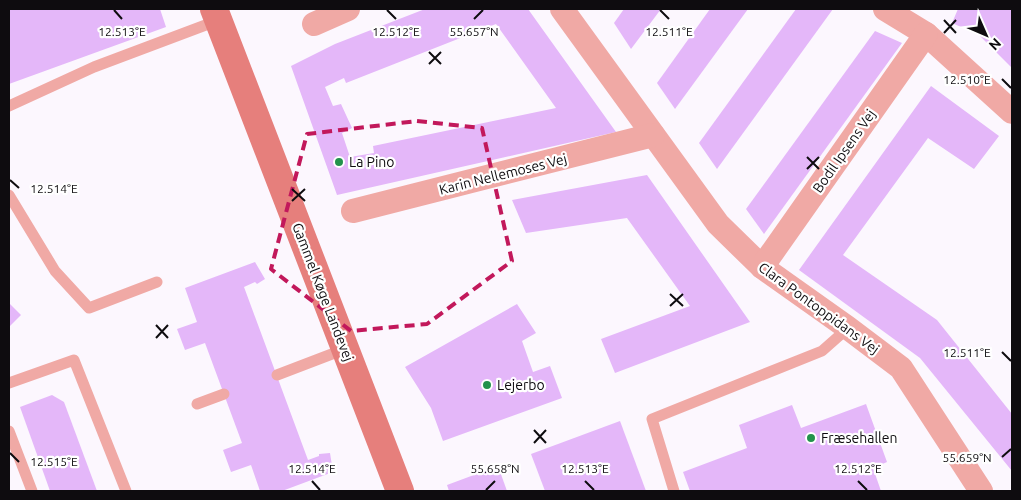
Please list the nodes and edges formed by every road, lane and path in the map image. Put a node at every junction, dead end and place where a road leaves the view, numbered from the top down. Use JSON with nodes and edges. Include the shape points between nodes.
{"nodes":[{"id":1,"x":348,"y":9,"type":"edge"},
{"id":2,"x":885,"y":9,"type":"edge"},
{"id":3,"x":571,"y":13,"type":"edge"},
{"id":4,"x":217,"y":14,"type":"edge"},
{"id":5,"x":915,"y":21,"type":"edge"},
{"id":6,"x":314,"y":24,"type":"dead end"},
{"id":7,"x":9,"y":106,"type":"edge"},
{"id":8,"x":1012,"y":112,"type":"edge"},
{"id":9,"x":653,"y":135,"type":"junction"},
{"id":10,"x":9,"y":194,"type":"edge"},
{"id":11,"x":353,"y":211,"type":"dead end"},
{"id":12,"x":762,"y":267,"type":"junction"},
{"id":13,"x":157,"y":282,"type":"dead end"},
{"id":14,"x":848,"y":328,"type":"junction"},
{"id":15,"x":345,"y":349,"type":"junction"},
{"id":16,"x":277,"y":375,"type":"dead end"},
{"id":17,"x":9,"y":383,"type":"edge"},
{"id":18,"x":224,"y":394,"type":"dead end"},
{"id":19,"x":197,"y":404,"type":"dead end"},
{"id":20,"x":9,"y":433,"type":"edge"},
{"id":21,"x":32,"y":491,"type":"edge"},
{"id":22,"x":126,"y":491,"type":"edge"},
{"id":23,"x":400,"y":491,"type":"edge"},
{"id":24,"x":674,"y":491,"type":"edge"},
{"id":25,"x":981,"y":491,"type":"edge"}],
"edges":[{"from":1,"to":6,"type":"street"},
{"from":2,"to":5,"type":"street"},
{"from":3,"to":9,"type":"street","name":"Clara Pontoppidans Vej"},
{"from":4,"to":7,"type":"lane"},
{"from":4,"to":15,"type":"street","name":"Gammel Køge Landevej"},
{"from":5,"to":8,"type":"street"},
{"from":5,"to":12,"type":"street","name":"Bodil Ipsens Vej"},
{"from":9,"to":11,"type":"street","name":"Karin Nellemoses Vej"},
{"from":9,"to":12,"type":"street","name":"Clara Pontoppidans Vej","via":[[718,224]]},
{"from":10,"to":13,"type":"lane","via":[[55,271],[89,308]]},
{"from":12,"to":14,"type":"street","name":"Clara Pontoppidans Vej"},
{"from":14,"to":24,"type":"lane","via":[[822,351],[652,419]]},
{"from":14,"to":25,"type":"street","name":"Clara Pontoppidans Vej","via":[[901,368]]},
{"from":15,"to":16,"type":"lane"},
{"from":15,"to":23,"type":"street","name":"Gammel Køge Landevej"},
{"from":17,"to":22,"type":"lane","via":[[74,360]]},
{"from":18,"to":19,"type":"lane"},
{"from":20,"to":21,"type":"lane"}]}
